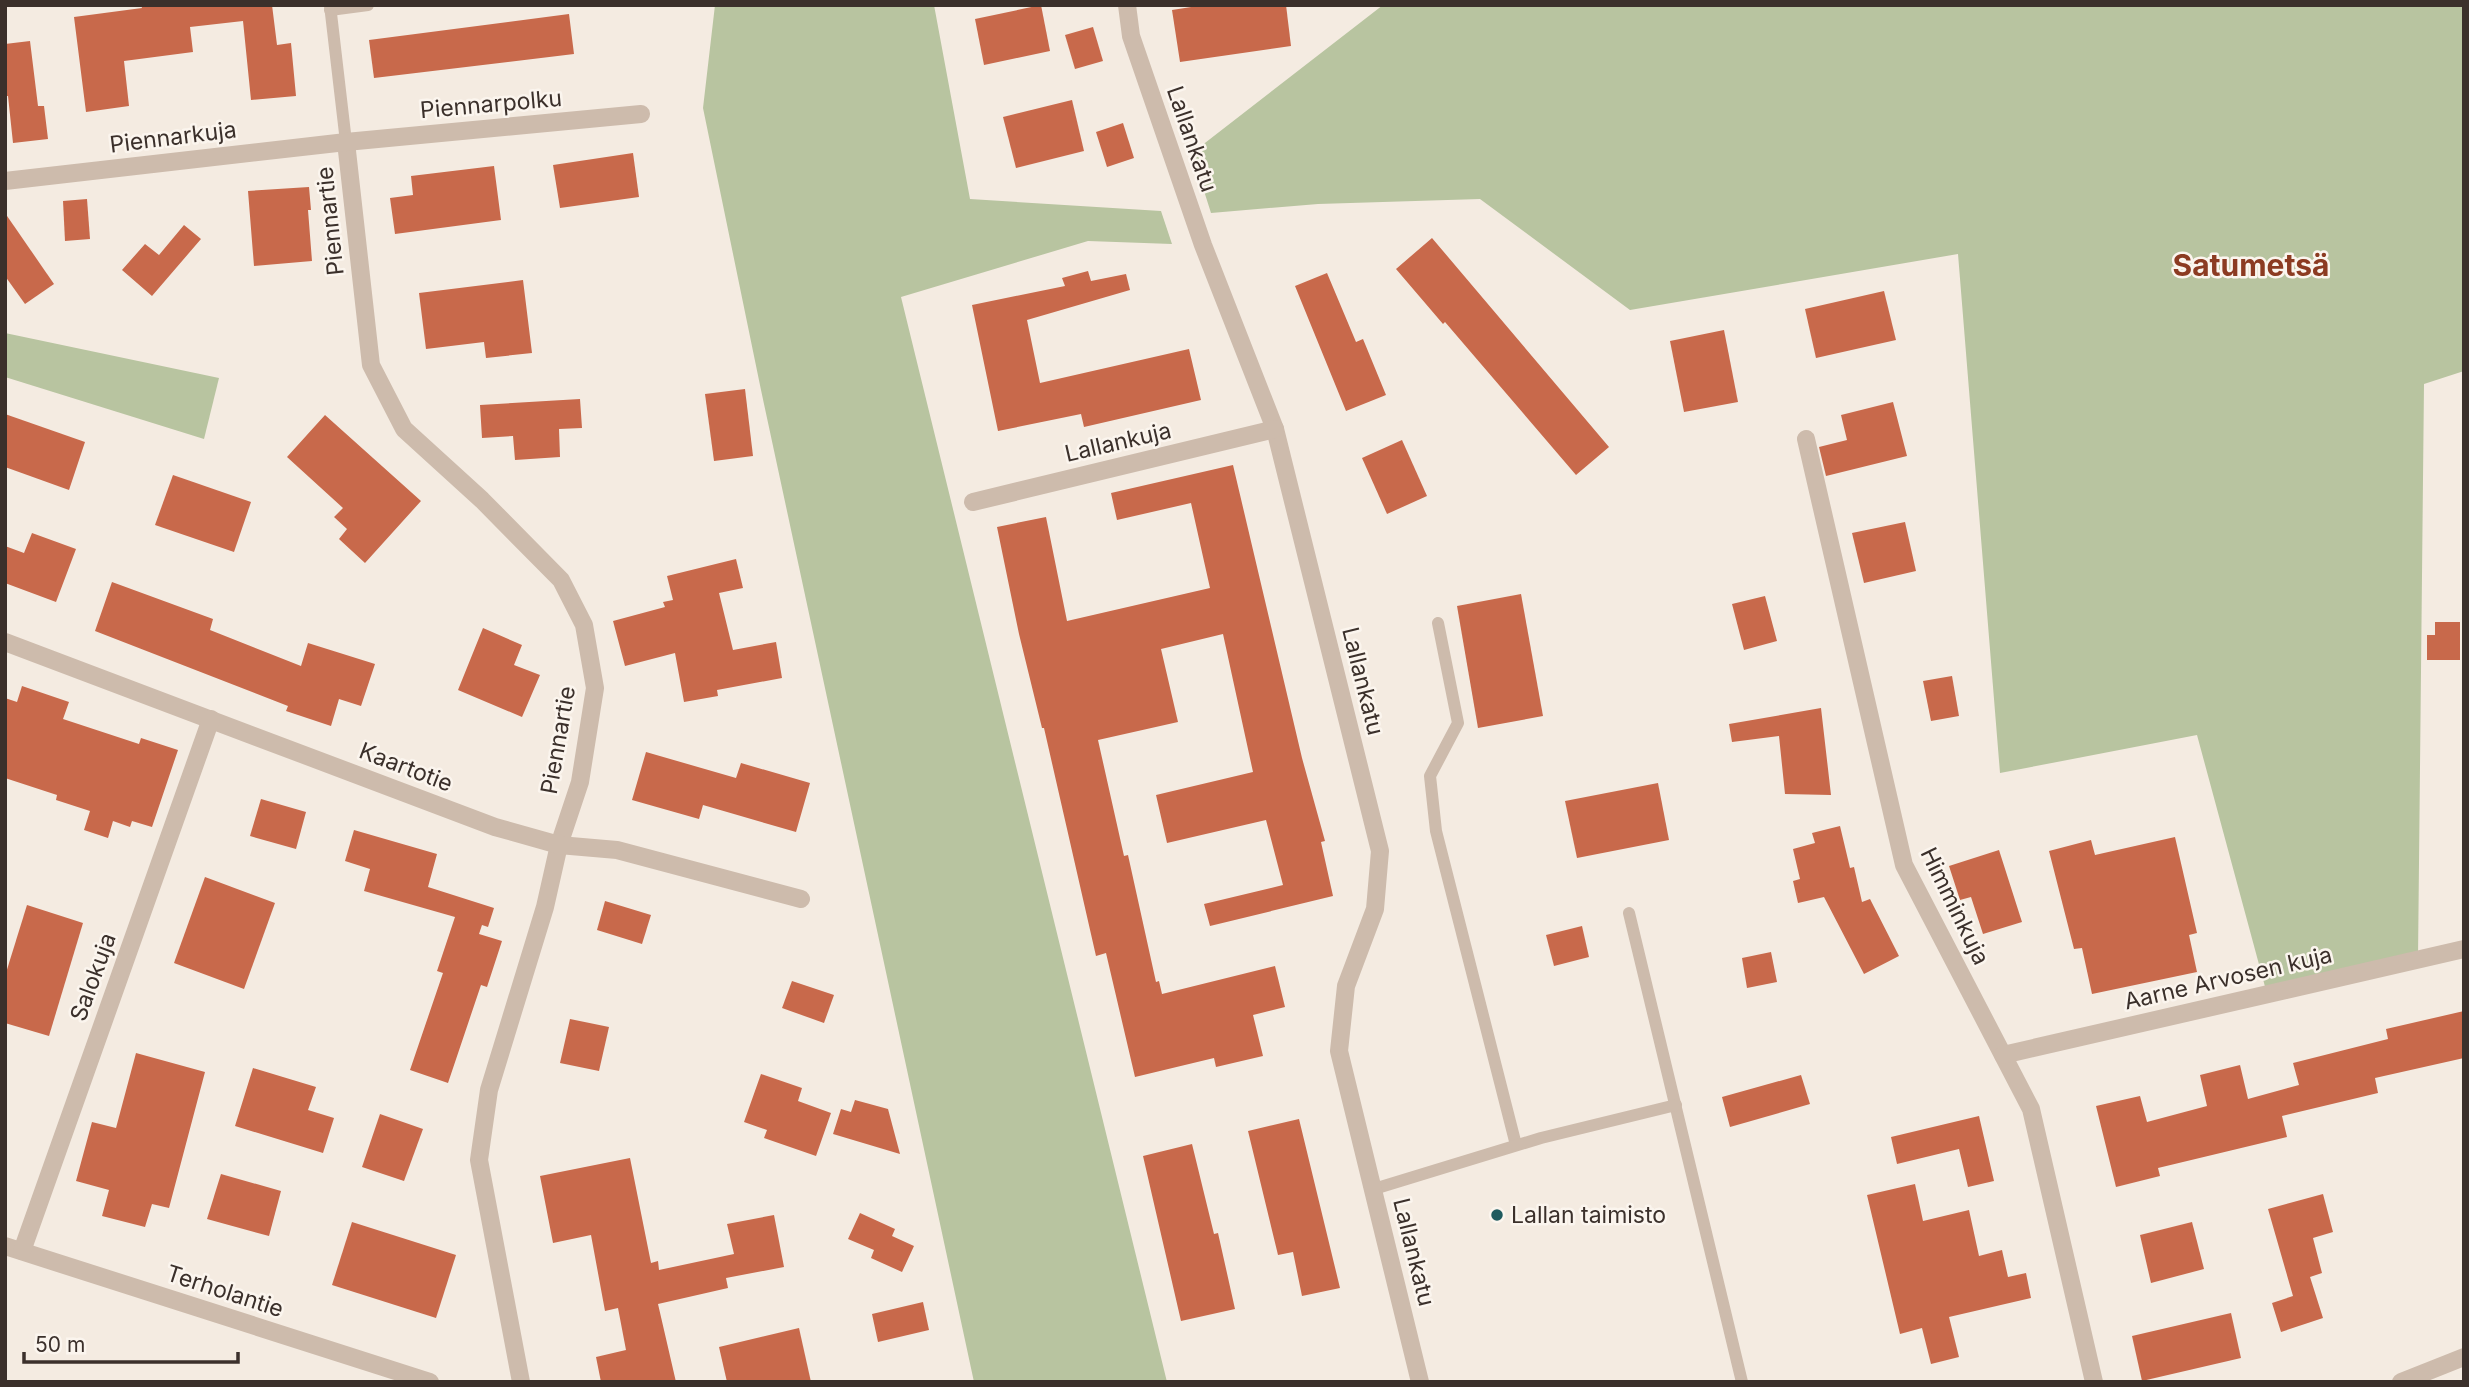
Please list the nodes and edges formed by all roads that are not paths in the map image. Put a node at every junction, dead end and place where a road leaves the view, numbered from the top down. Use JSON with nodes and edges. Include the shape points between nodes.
{"nodes":[{"id":1,"x":368,"y":5,"type":"edge"},
{"id":2,"x":1127,"y":5,"type":"edge"},
{"id":3,"x":330,"y":8,"type":"edge"},
{"id":4,"x":642,"y":114,"type":"dead end"},
{"id":5,"x":346,"y":142,"type":"junction"},
{"id":6,"x":5,"y":181,"type":"edge"},
{"id":7,"x":1275,"y":429,"type":"junction"},
{"id":8,"x":1806,"y":439,"type":"dead end"},
{"id":9,"x":973,"y":502,"type":"dead end"},
{"id":10,"x":1438,"y":623,"type":"dead end"},
{"id":11,"x":5,"y":642,"type":"edge"},
{"id":12,"x":211,"y":719,"type":"junction"},
{"id":13,"x":559,"y":845,"type":"junction"},
{"id":14,"x":801,"y":899,"type":"dead end"},
{"id":15,"x":1629,"y":913,"type":"dead end"},
{"id":16,"x":2464,"y":949,"type":"edge"},
{"id":17,"x":2003,"y":1055,"type":"junction"},
{"id":18,"x":1676,"y":1105,"type":"junction"},
{"id":19,"x":1516,"y":1145,"type":"junction"},
{"id":20,"x":1374,"y":1188,"type":"junction"},
{"id":21,"x":13,"y":1249,"type":"edge"},
{"id":22,"x":2464,"y":1357,"type":"edge"},
{"id":23,"x":430,"y":1382,"type":"edge"},
{"id":24,"x":522,"y":1382,"type":"edge"},
{"id":25,"x":1420,"y":1382,"type":"edge"},
{"id":26,"x":1742,"y":1382,"type":"edge"},
{"id":27,"x":2094,"y":1382,"type":"edge"},
{"id":28,"x":2401,"y":1382,"type":"edge"}],
"edges":[{"from":1,"to":3,"type":"lane"},
{"from":2,"to":7,"type":"street","name":"Lallankatu","via":[[1131,36],[1198,232]]},
{"from":3,"to":5,"type":"lane","name":"Piennartie"},
{"from":4,"to":5,"type":"street","name":"Piennarpolku"},
{"from":5,"to":6,"type":"street","name":"Piennarkuja"},
{"from":5,"to":13,"type":"street","name":"Piennartie","via":[[371,365],[404,429],[561,580],[584,625],[595,688],[580,782]]},
{"from":7,"to":9,"type":"street","name":"Lallankuja"},
{"from":7,"to":20,"type":"street","name":"Lallankatu","via":[[1380,851],[1375,908],[1346,986],[1339,1051]]},
{"from":8,"to":17,"type":"street","name":"Himminkuja","via":[[1904,865]]},
{"from":10,"to":19,"type":"lane","via":[[1458,723],[1430,776],[1436,831]]},
{"from":11,"to":12,"type":"street","name":"Kaartotie"},
{"from":12,"to":13,"type":"street","name":"Kaartotie","via":[[495,827]]},
{"from":12,"to":21,"type":"street","name":"Salokuja"},
{"from":13,"to":14,"type":"street","name":"Kaartotie","via":[[617,850]]},
{"from":13,"to":24,"type":"street","name":"Piennartie","via":[[545,907],[489,1090],[479,1160]]},
{"from":15,"to":18,"type":"lane"},
{"from":16,"to":17,"type":"street","name":"Aarne Arvosen kuja"},
{"from":17,"to":27,"type":"street","name":"Himminkuja","via":[[2031,1109]]},
{"from":18,"to":19,"type":"lane"},
{"from":18,"to":26,"type":"lane"},
{"from":19,"to":20,"type":"lane"},
{"from":20,"to":25,"type":"street","name":"Lallankatu"},
{"from":21,"to":23,"type":"street","name":"Terholantie"},
{"from":22,"to":28,"type":"street"}]}
